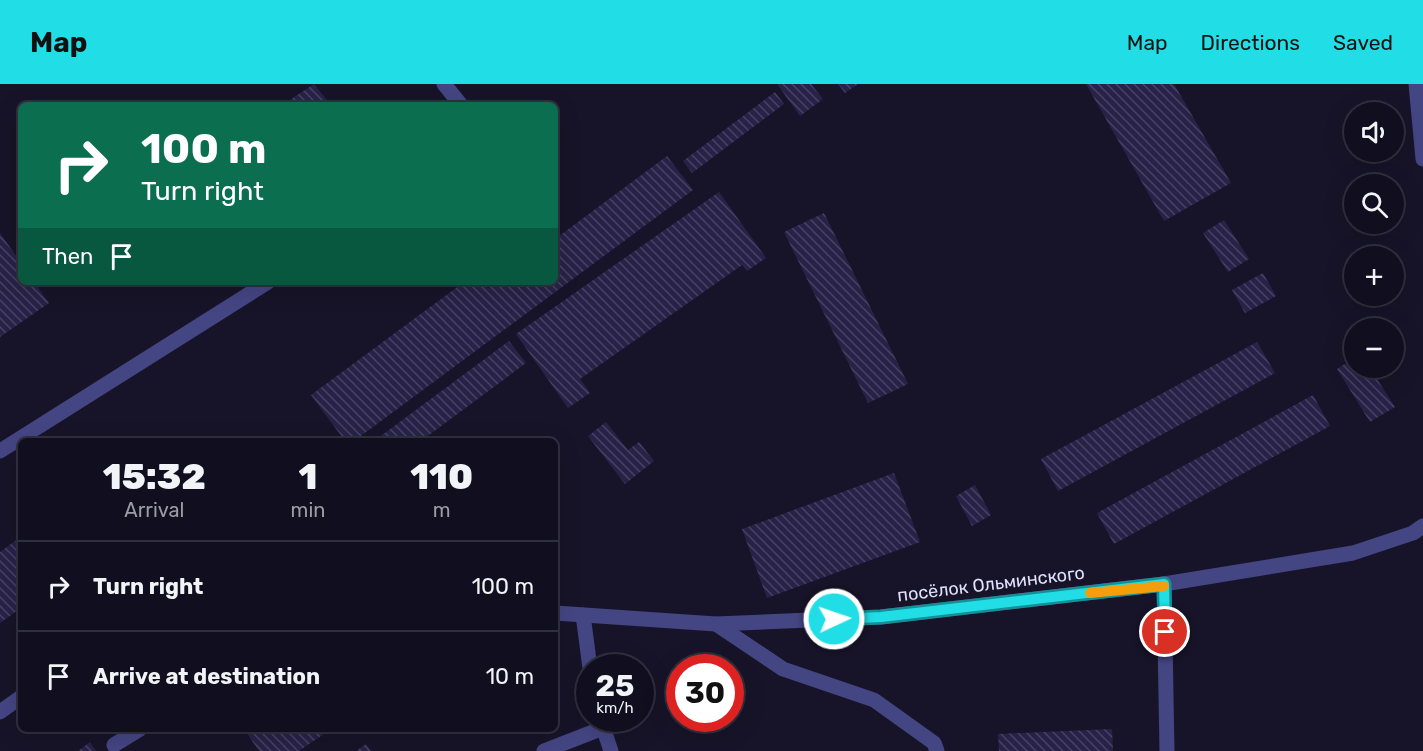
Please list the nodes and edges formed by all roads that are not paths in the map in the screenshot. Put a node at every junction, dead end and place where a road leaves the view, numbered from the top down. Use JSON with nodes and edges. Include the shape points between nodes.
{"nodes":[{"id":1,"x":444,"y":84,"type":"edge"},
{"id":2,"x":1416,"y":84,"type":"edge"},
{"id":3,"x":459,"y":102,"type":"edge"},
{"id":4,"x":1423,"y":159,"type":"edge"},
{"id":5,"x":263,"y":285,"type":"edge"},
{"id":6,"x":21,"y":438,"type":"edge"},
{"id":7,"x":18,"y":440,"type":"edge"},
{"id":8,"x":0,"y":451,"type":"edge"},
{"id":9,"x":1423,"y":526,"type":"edge"},
{"id":10,"x":1164,"y":584,"type":"junction"},
{"id":11,"x":558,"y":612,"type":"edge"},
{"id":12,"x":583,"y":615,"type":"junction"},
{"id":13,"x":716,"y":624,"type":"junction"},
{"id":14,"x":588,"y":654,"type":"edge"},
{"id":15,"x":18,"y":699,"type":"edge"},
{"id":16,"x":0,"y":712,"type":"edge"},
{"id":17,"x":135,"y":732,"type":"edge"},
{"id":18,"x":583,"y":732,"type":"edge"},
{"id":19,"x":604,"y":732,"type":"edge"},
{"id":20,"x":114,"y":745,"type":"dead end"},
{"id":21,"x":544,"y":751,"type":"edge"},
{"id":22,"x":611,"y":751,"type":"edge"},
{"id":23,"x":938,"y":751,"type":"edge"},
{"id":24,"x":1167,"y":751,"type":"edge"}],
"edges":[{"from":1,"to":3,"type":"street"},
{"from":2,"to":4,"type":"street"},
{"from":5,"to":6,"type":"street"},
{"from":7,"to":8,"type":"street"},
{"from":9,"to":10,"type":"street","name":"посёлок Ольминского","via":[[1413,533],[1353,552]]},
{"from":10,"to":13,"type":"street","name":"посёлок Ольминского","via":[[881,617]]},
{"from":10,"to":24,"type":"street"},
{"from":11,"to":12,"type":"street","name":"посёлок Ольминского"},
{"from":12,"to":13,"type":"street","name":"посёлок Ольминского"},
{"from":12,"to":14,"type":"street"},
{"from":13,"to":23,"type":"street","via":[[783,669],[874,700],[934,743]]},
{"from":15,"to":16,"type":"street"},
{"from":17,"to":20,"type":"street"},
{"from":18,"to":21,"type":"street"},
{"from":19,"to":22,"type":"street"}]}
